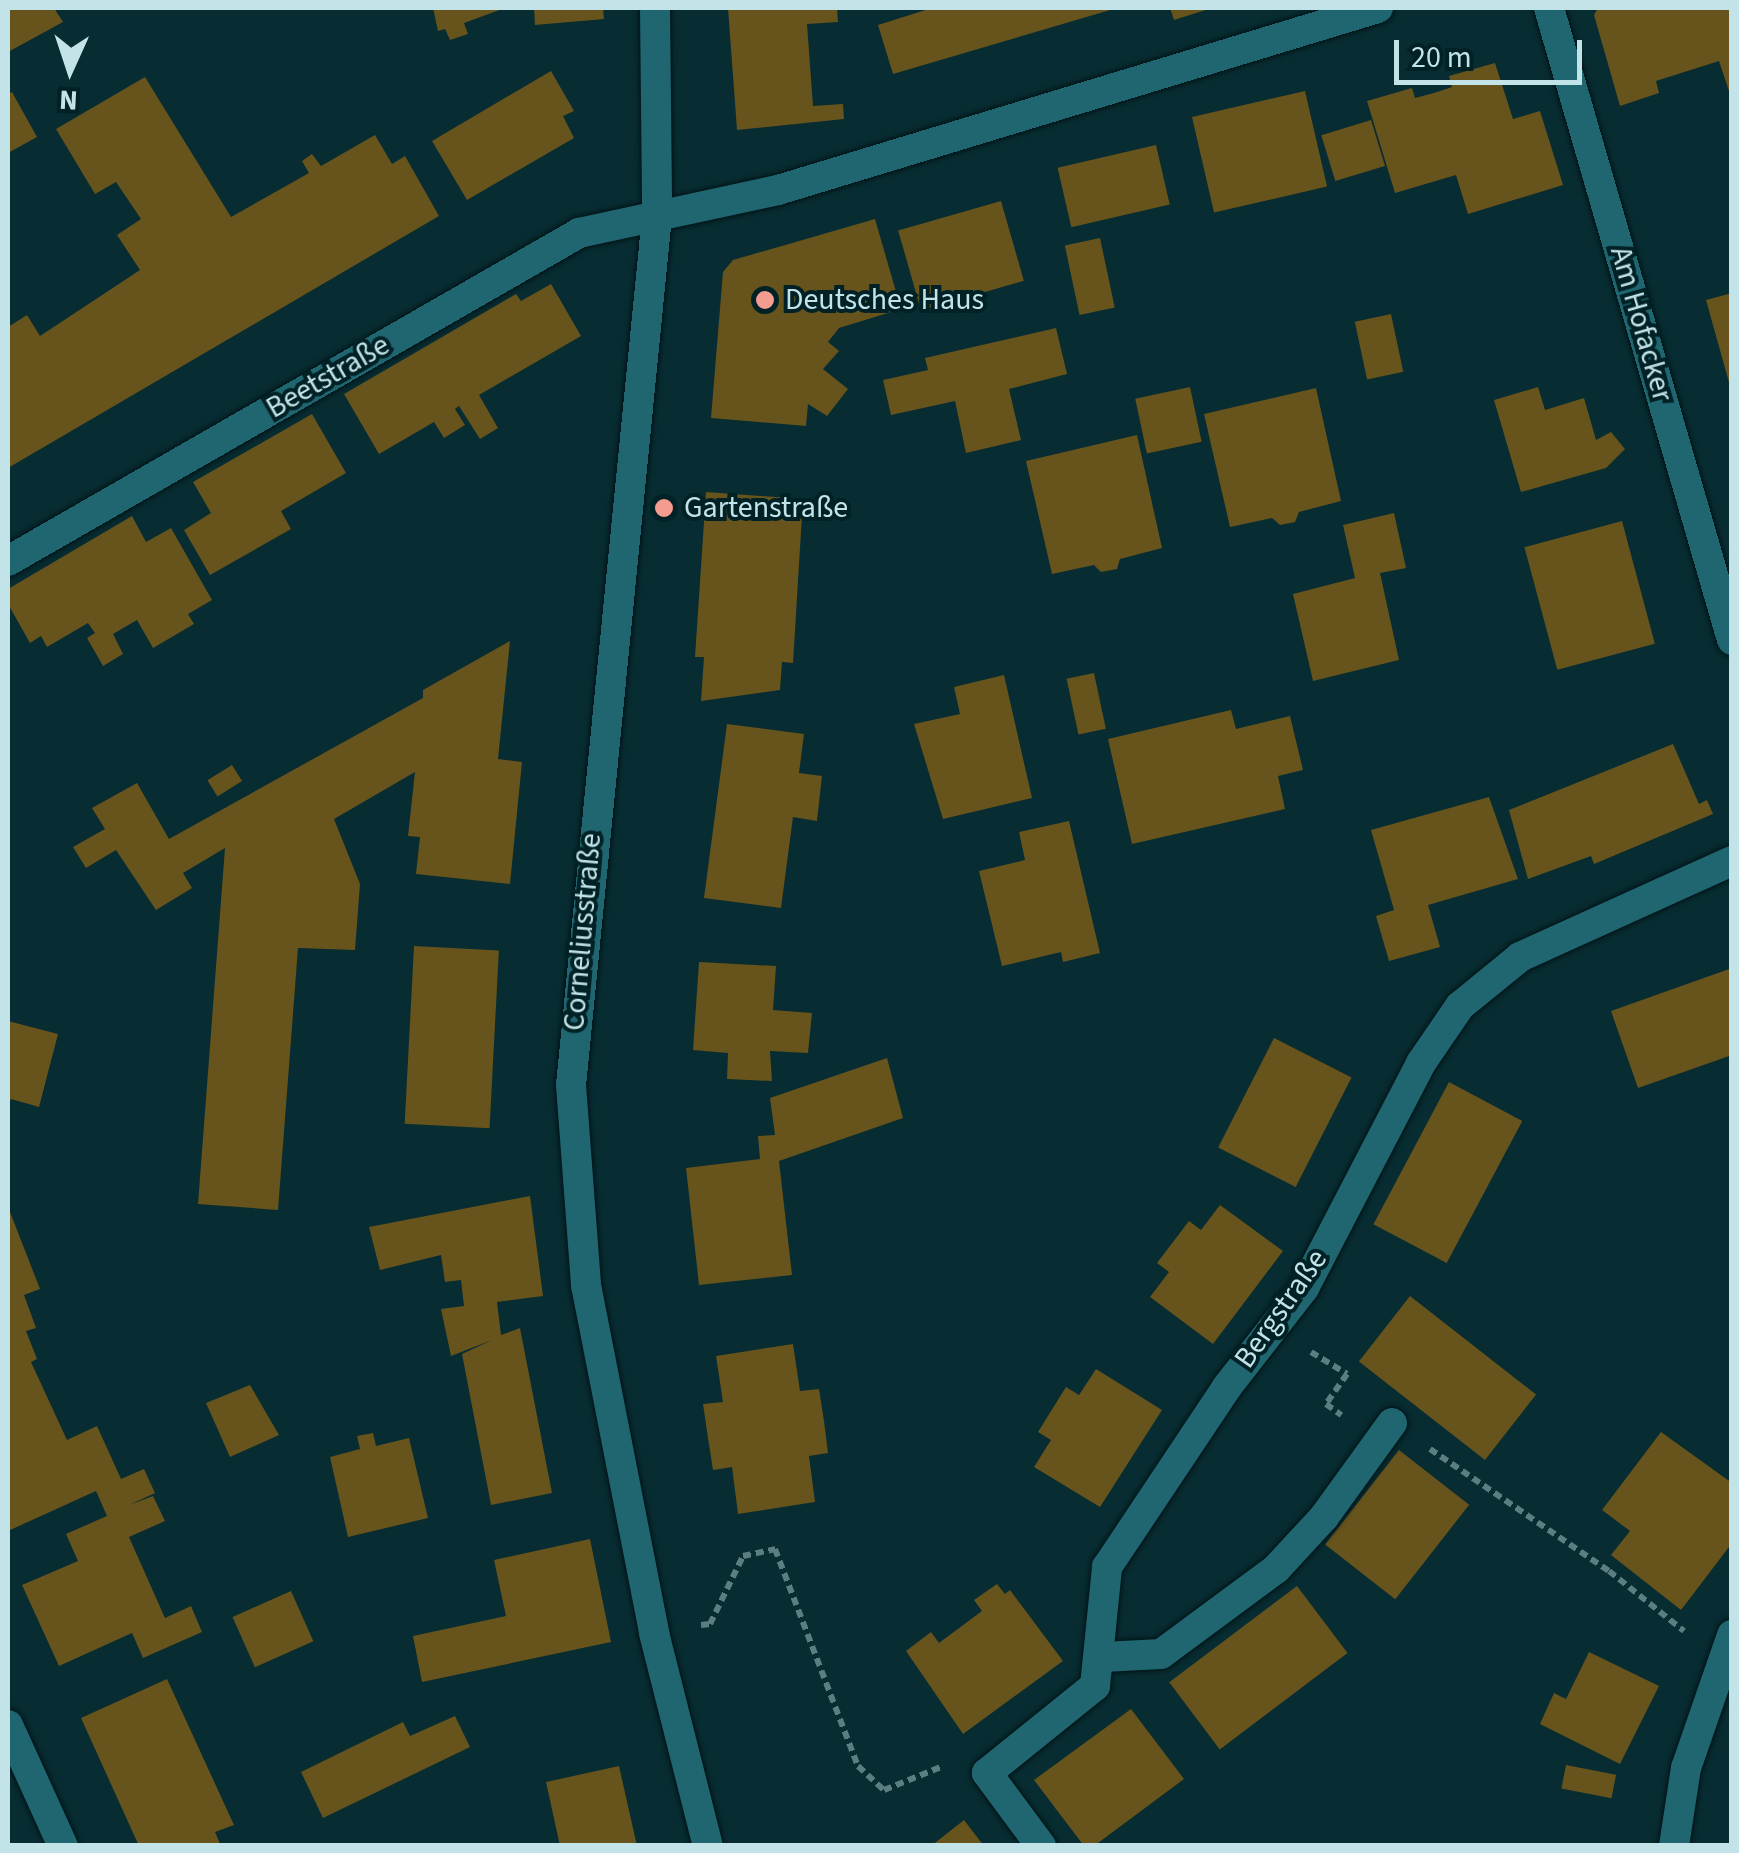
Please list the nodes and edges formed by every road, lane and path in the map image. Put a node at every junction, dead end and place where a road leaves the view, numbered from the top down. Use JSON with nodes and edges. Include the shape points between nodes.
{"nodes":[{"id":1,"x":655,"y":8,"type":"edge"},
{"id":2,"x":1378,"y":8,"type":"edge"},
{"id":3,"x":1549,"y":8,"type":"edge"},
{"id":4,"x":657,"y":216,"type":"junction"},
{"id":5,"x":8,"y":561,"type":"edge"},
{"id":6,"x":1732,"y":640,"type":"edge"},
{"id":7,"x":1732,"y":861,"type":"edge"},
{"id":8,"x":1272,"y":1328,"type":"junction"},
{"id":9,"x":1385,"y":1433,"type":"junction"},
{"id":10,"x":710,"y":1624,"type":"dead end"},
{"id":11,"x":1725,"y":1647,"type":"edge"},
{"id":12,"x":1103,"y":1657,"type":"junction"},
{"id":13,"x":8,"y":1725,"type":"edge"},
{"id":14,"x":987,"y":1773,"type":"junction"},
{"id":15,"x":20,"y":1788,"type":"edge"},
{"id":16,"x":63,"y":1846,"type":"edge"},
{"id":17,"x":708,"y":1846,"type":"edge"},
{"id":18,"x":1040,"y":1846,"type":"edge"},
{"id":19,"x":1674,"y":1846,"type":"edge"}],
"edges":[{"from":1,"to":4,"type":"street","name":"Corneliusstraße"},
{"from":2,"to":4,"type":"street","via":[[778,190]]},
{"from":3,"to":6,"type":"street","name":"Am Hofacker"},
{"from":4,"to":5,"type":"street","name":"Beetstraße","via":[[579,233]]},
{"from":4,"to":17,"type":"street","name":"Corneliusstraße","via":[[571,1085],[586,1284],[654,1632]]},
{"from":7,"to":8,"type":"street","name":"Bergstraße","via":[[1520,956],[1460,1006],[1421,1063],[1304,1288]]},
{"from":8,"to":9,"type":"path","via":[[1347,1374],[1326,1404]]},
{"from":8,"to":12,"type":"street","name":"Bergstraße","via":[[1108,1566],[1098,1620]]},
{"from":9,"to":11,"type":"path"},
{"from":9,"to":12,"type":"street","via":[[1276,1569],[1161,1654]]},
{"from":10,"to":14,"type":"path","via":[[743,1556],[775,1549],[858,1766],[884,1790],[940,1766]]},
{"from":11,"to":19,"type":"street","via":[[1686,1768]]},
{"from":12,"to":14,"type":"street","via":[[1095,1686]]},
{"from":13,"to":15,"type":"street"},
{"from":14,"to":18,"type":"street"},
{"from":15,"to":16,"type":"street"}]}
